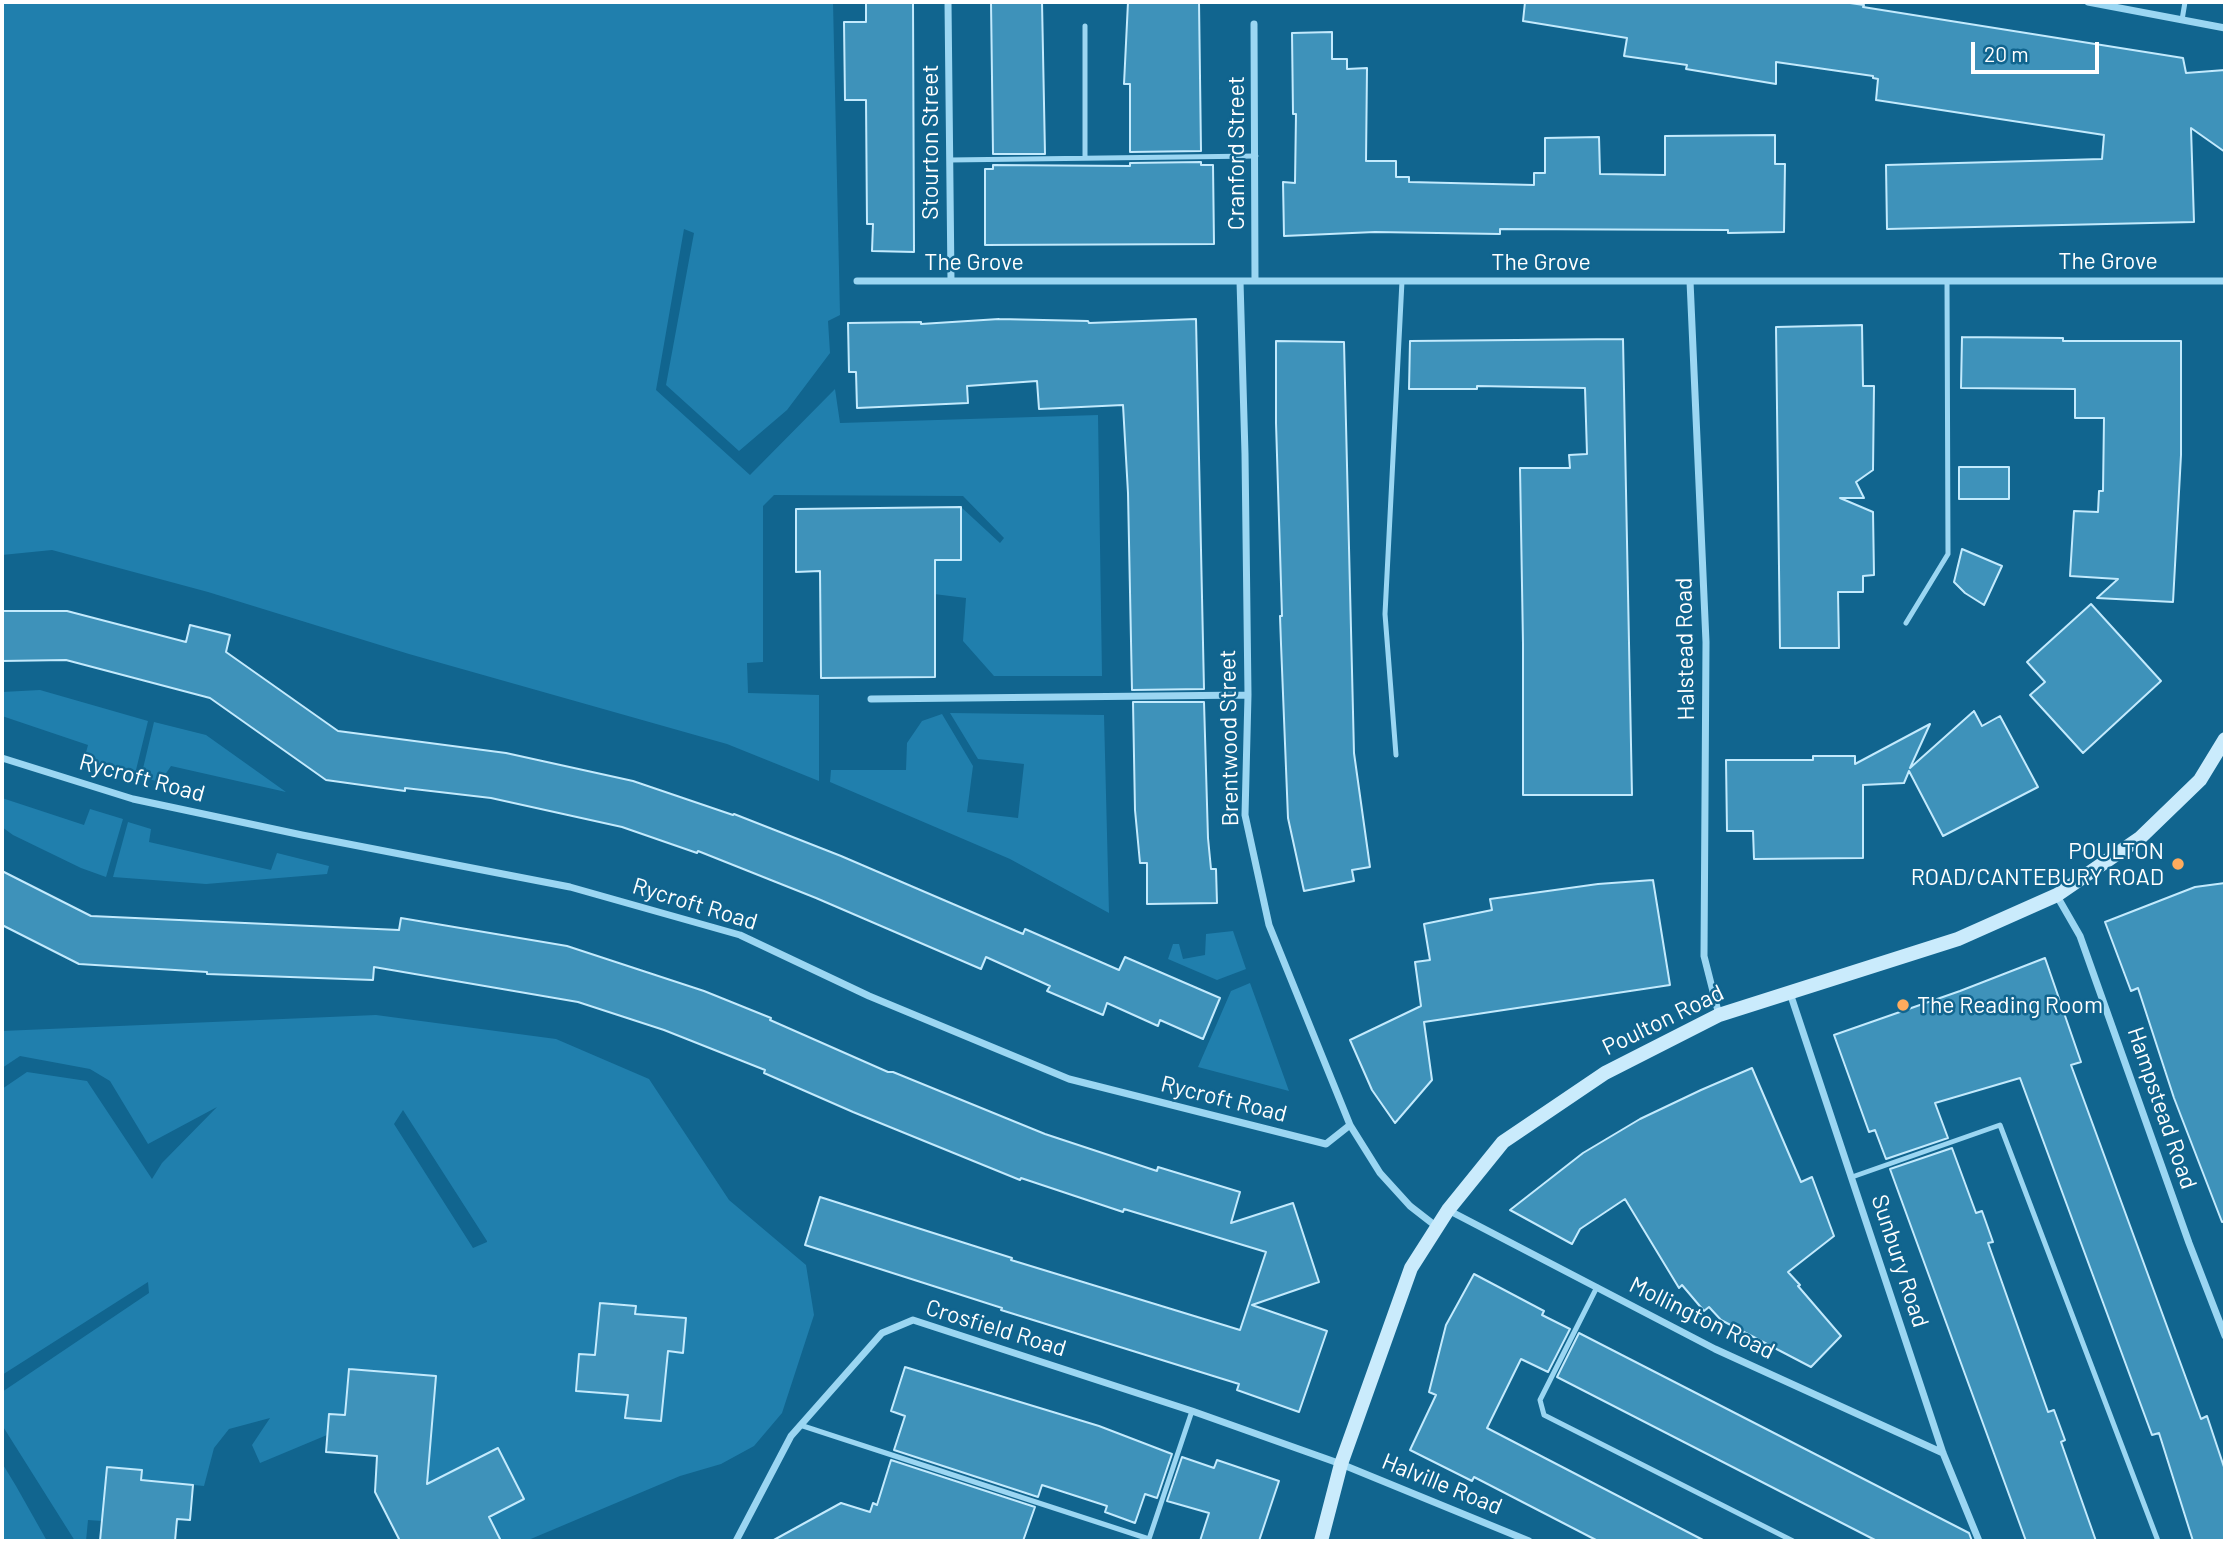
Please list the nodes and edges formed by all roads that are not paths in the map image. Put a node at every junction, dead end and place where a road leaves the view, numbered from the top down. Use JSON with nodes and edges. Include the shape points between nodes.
{"nodes":[{"id":1,"x":948,"y":2,"type":"edge"},
{"id":2,"x":2088,"y":2,"type":"edge"},
{"id":3,"x":2185,"y":2,"type":"edge"},
{"id":4,"x":2182,"y":20,"type":"junction"},
{"id":5,"x":1254,"y":24,"type":"dead end"},
{"id":6,"x":1085,"y":26,"type":"dead end"},
{"id":7,"x":2225,"y":28,"type":"edge"},
{"id":8,"x":1256,"y":156,"type":"junction"},
{"id":9,"x":1085,"y":158,"type":"junction"},
{"id":10,"x":950,"y":160,"type":"junction"},
{"id":11,"x":857,"y":281,"type":"dead end"},
{"id":12,"x":951,"y":281,"type":"junction"},
{"id":13,"x":1240,"y":281,"type":"junction"},
{"id":14,"x":1255,"y":281,"type":"junction"},
{"id":15,"x":1402,"y":281,"type":"junction"},
{"id":16,"x":1690,"y":281,"type":"junction"},
{"id":17,"x":1947,"y":281,"type":"junction"},
{"id":18,"x":2225,"y":281,"type":"edge"},
{"id":19,"x":1906,"y":623,"type":"dead end"},
{"id":20,"x":1248,"y":695,"type":"junction"},
{"id":21,"x":872,"y":699,"type":"dead end"},
{"id":22,"x":2223,"y":746,"type":"edge"},
{"id":23,"x":1396,"y":755,"type":"dead end"},
{"id":24,"x":2,"y":758,"type":"edge"},
{"id":25,"x":2057,"y":895,"type":"junction"},
{"id":26,"x":1790,"y":990,"type":"junction"},
{"id":27,"x":1719,"y":1014,"type":"junction"},
{"id":28,"x":1350,"y":1125,"type":"junction"},
{"id":29,"x":1852,"y":1177,"type":"junction"},
{"id":30,"x":1448,"y":1210,"type":"junction"},
{"id":31,"x":1437,"y":1227,"type":"junction"},
{"id":32,"x":1597,"y":1287,"type":"junction"},
{"id":33,"x":2225,"y":1336,"type":"edge"},
{"id":34,"x":1192,"y":1410,"type":"junction"},
{"id":35,"x":800,"y":1424,"type":"junction"},
{"id":36,"x":1944,"y":1453,"type":"junction"},
{"id":37,"x":1341,"y":1464,"type":"junction"},
{"id":38,"x":1511,"y":1532,"type":"junction"},
{"id":39,"x":736,"y":1541,"type":"edge"},
{"id":40,"x":1321,"y":1541,"type":"edge"},
{"id":41,"x":1506,"y":1541,"type":"edge"},
{"id":42,"x":1529,"y":1541,"type":"edge"},
{"id":43,"x":1793,"y":1541,"type":"edge"},
{"id":44,"x":1979,"y":1541,"type":"edge"},
{"id":45,"x":2158,"y":1541,"type":"edge"}],
"edges":[{"from":1,"to":10,"type":"street","name":"Stourton Street"},
{"from":2,"to":4,"type":"street"},
{"from":3,"to":4,"type":"lane"},
{"from":4,"to":7,"type":"street"},
{"from":5,"to":8,"type":"street","name":"Cranford Street"},
{"from":6,"to":9,"type":"lane"},
{"from":8,"to":9,"type":"lane"},
{"from":8,"to":14,"type":"street","name":"Cranford Street"},
{"from":9,"to":10,"type":"lane"},
{"from":10,"to":12,"type":"street","name":"Stourton Street"},
{"from":11,"to":12,"type":"street","name":"The Grove"},
{"from":12,"to":13,"type":"street","name":"The Grove"},
{"from":13,"to":14,"type":"street","name":"The Grove"},
{"from":13,"to":20,"type":"street","name":"Brentwood Street"},
{"from":14,"to":15,"type":"street","name":"The Grove"},
{"from":15,"to":16,"type":"street","name":"The Grove"},
{"from":15,"to":23,"type":"lane","via":[[1385,614]]},
{"from":16,"to":17,"type":"street","name":"The Grove"},
{"from":16,"to":27,"type":"street","name":"Halstead Road","via":[[1706,642],[1704,956]]},
{"from":17,"to":18,"type":"street","name":"The Grove"},
{"from":17,"to":19,"type":"lane","via":[[1948,554]]},
{"from":20,"to":21,"type":"street"},
{"from":20,"to":28,"type":"street","name":"Brentwood Street","via":[[1244,815],[1269,926]]},
{"from":22,"to":25,"type":"main road","name":"Poulton Road","via":[[2200,780],[2140,838]]},
{"from":24,"to":28,"type":"street","name":"Rycroft Road","via":[[133,799],[570,887],[740,935],[869,996],[1069,1079],[1326,1143]]},
{"from":25,"to":26,"type":"main road","name":"Poulton Road","via":[[1958,939]]},
{"from":25,"to":33,"type":"street","name":"Hampstead Road","via":[[2080,936]]},
{"from":26,"to":27,"type":"main road","name":"Poulton Road"},
{"from":26,"to":29,"type":"street","name":"Sunbury Road"},
{"from":27,"to":30,"type":"main road","name":"Poulton Road","via":[[1605,1073],[1503,1142]]},
{"from":28,"to":31,"type":"street","name":"Brentwood Street","via":[[1380,1173]]},
{"from":29,"to":36,"type":"street","name":"Sunbury Road"},
{"from":29,"to":45,"type":"lane","via":[[2000,1125]]},
{"from":30,"to":31,"type":"main road","name":"Poulton Road"},
{"from":30,"to":32,"type":"street","name":"Mollington Road"},
{"from":31,"to":37,"type":"main road","name":"Poulton Road","via":[[1411,1268]]},
{"from":32,"to":36,"type":"street","name":"Mollington Road","via":[[1715,1349]]},
{"from":32,"to":43,"type":"lane","via":[[1540,1400],[1544,1415]]},
{"from":34,"to":35,"type":"street","name":"Crosfield Road","via":[[913,1320],[882,1333]]},
{"from":34,"to":35,"type":"lane","via":[[1149,1539]]},
{"from":34,"to":37,"type":"street","name":"Crosfield Road"},
{"from":35,"to":39,"type":"street","name":"Crosfield Road"},
{"from":36,"to":44,"type":"street","name":"Sunbury Road"},
{"from":37,"to":38,"type":"street","name":"Halville Road"},
{"from":37,"to":40,"type":"main road","name":"Poulton Road"},
{"from":38,"to":41,"type":"lane"},
{"from":38,"to":42,"type":"street","name":"Halville Road"}]}
